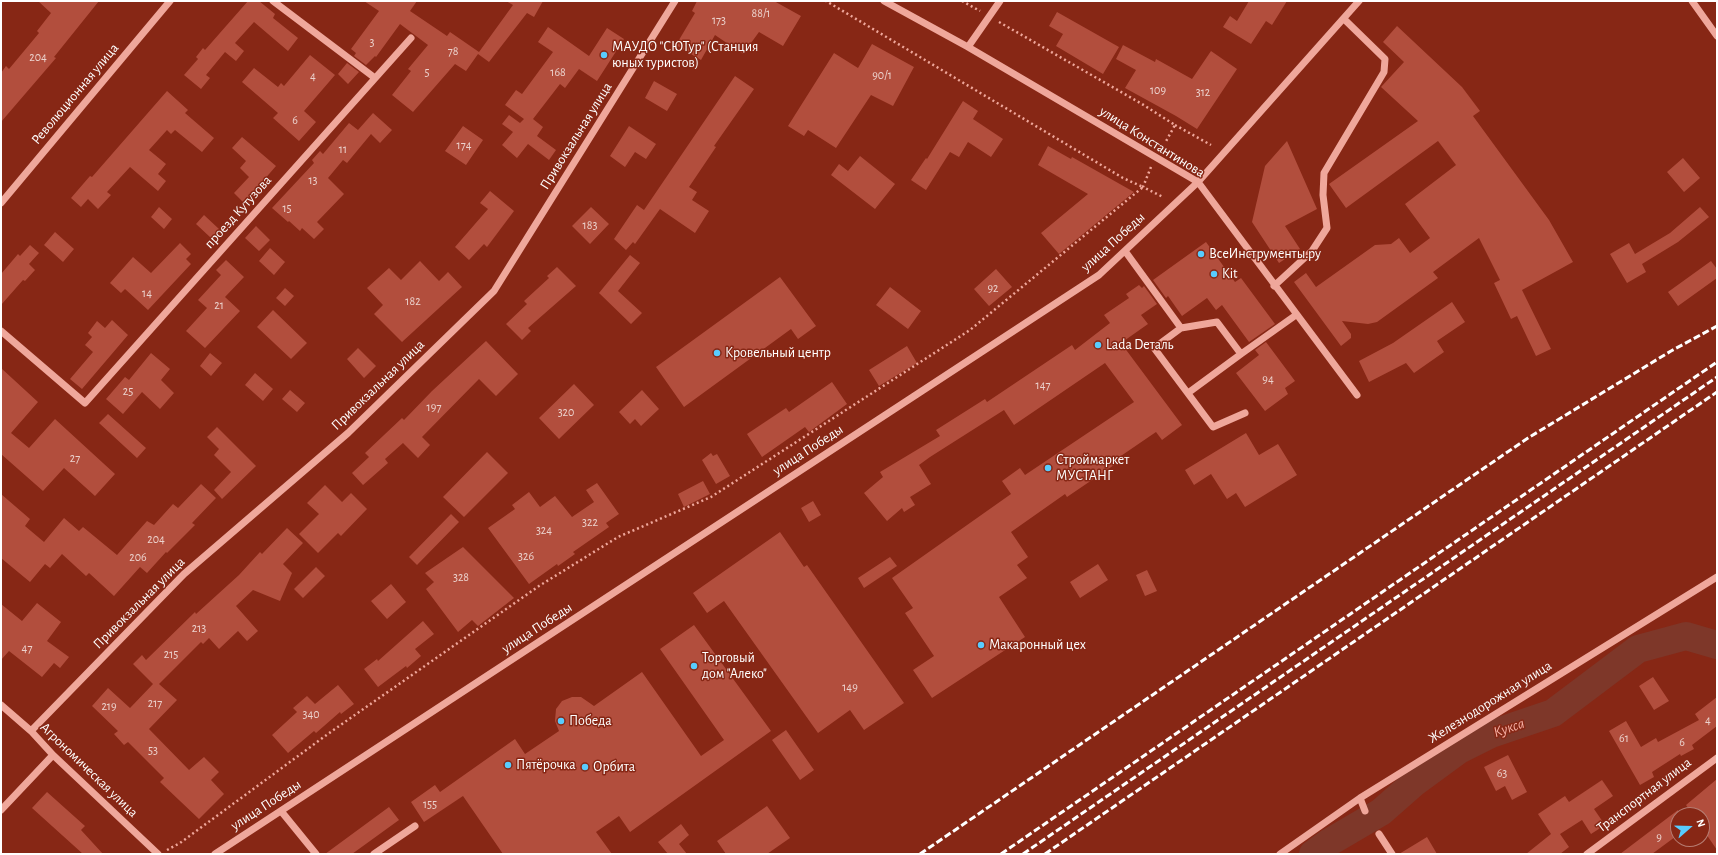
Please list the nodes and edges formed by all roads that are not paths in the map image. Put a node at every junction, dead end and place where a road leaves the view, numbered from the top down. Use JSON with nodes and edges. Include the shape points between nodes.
{"nodes":[{"id":1,"x":170,"y":1,"type":"edge"},
{"id":2,"x":273,"y":1,"type":"edge"},
{"id":3,"x":675,"y":1,"type":"edge"},
{"id":4,"x":884,"y":1,"type":"edge"},
{"id":5,"x":1000,"y":1,"type":"edge"},
{"id":6,"x":1358,"y":1,"type":"edge"},
{"id":7,"x":1692,"y":1,"type":"edge"},
{"id":8,"x":1344,"y":19,"type":"junction"},
{"id":9,"x":1717,"y":36,"type":"edge"},
{"id":10,"x":411,"y":38,"type":"dead end"},
{"id":11,"x":968,"y":47,"type":"junction"},
{"id":12,"x":375,"y":78,"type":"junction"},
{"id":13,"x":1198,"y":182,"type":"junction"},
{"id":14,"x":1,"y":203,"type":"edge"},
{"id":15,"x":1125,"y":251,"type":"junction"},
{"id":16,"x":1274,"y":286,"type":"junction"},
{"id":17,"x":1296,"y":315,"type":"junction"},
{"id":18,"x":1181,"y":328,"type":"junction"},
{"id":19,"x":1,"y":331,"type":"edge"},
{"id":20,"x":1241,"y":354,"type":"junction"},
{"id":21,"x":1188,"y":393,"type":"junction"},
{"id":22,"x":1357,"y":396,"type":"dead end"},
{"id":23,"x":1245,"y":414,"type":"dead end"},
{"id":24,"x":1717,"y":576,"type":"edge"},
{"id":25,"x":1,"y":706,"type":"edge"},
{"id":26,"x":31,"y":731,"type":"junction"},
{"id":27,"x":53,"y":754,"type":"junction"},
{"id":28,"x":1717,"y":758,"type":"edge"},
{"id":29,"x":1360,"y":798,"type":"junction"},
{"id":30,"x":1,"y":810,"type":"edge"},
{"id":31,"x":281,"y":811,"type":"junction"},
{"id":32,"x":1365,"y":811,"type":"dead end"},
{"id":33,"x":416,"y":826,"type":"dead end"},
{"id":34,"x":1379,"y":834,"type":"dead end"},
{"id":35,"x":158,"y":854,"type":"edge"},
{"id":36,"x":215,"y":854,"type":"edge"},
{"id":37,"x":316,"y":854,"type":"edge"},
{"id":38,"x":374,"y":854,"type":"edge"},
{"id":39,"x":1280,"y":854,"type":"edge"},
{"id":40,"x":1392,"y":854,"type":"edge"},
{"id":41,"x":1587,"y":854,"type":"edge"}],
"edges":[{"from":1,"to":14,"type":"street","name":"Революционная улица"},
{"from":2,"to":12,"type":"street"},
{"from":3,"to":26,"type":"street","name":"Привокзальная улица","via":[[494,291],[348,433],[184,574]]},
{"from":4,"to":11,"type":"street","name":"улица Константинова"},
{"from":5,"to":11,"type":"street"},
{"from":6,"to":8,"type":"street","name":"улица Победы"},
{"from":7,"to":9,"type":"street"},
{"from":8,"to":13,"type":"street","name":"улица Победы"},
{"from":8,"to":16,"type":"street","via":[[1385,59],[1384,72],[1324,172],[1323,195],[1327,228],[1312,251]]},
{"from":10,"to":12,"type":"street","name":"проезд Кутузова"},
{"from":11,"to":13,"type":"street","name":"улица Константинова"},
{"from":12,"to":19,"type":"street","name":"проезд Кутузова","via":[[85,403]]},
{"from":13,"to":15,"type":"street","name":"улица Победы"},
{"from":13,"to":16,"type":"street","name":"улица Константинова"},
{"from":15,"to":18,"type":"street"},
{"from":15,"to":31,"type":"street","name":"улица Победы","via":[[1099,275]]},
{"from":16,"to":17,"type":"street","name":"улица Константинова"},
{"from":17,"to":20,"type":"street"},
{"from":17,"to":22,"type":"street","name":"улица Константинова"},
{"from":18,"to":20,"type":"street","via":[[1217,322]]},
{"from":18,"to":21,"type":"street","via":[[1154,348]]},
{"from":20,"to":21,"type":"street"},
{"from":21,"to":23,"type":"street","via":[[1213,427]]},
{"from":24,"to":29,"type":"street","name":"Железнодорожная улица"},
{"from":25,"to":26,"type":"street","name":"Агрономическая улица"},
{"from":26,"to":27,"type":"street","name":"Агрономическая улица"},
{"from":27,"to":30,"type":"street"},
{"from":27,"to":35,"type":"street","name":"Агрономическая улица"},
{"from":28,"to":41,"type":"street","name":"Транспортная улица"},
{"from":29,"to":32,"type":"street"},
{"from":29,"to":39,"type":"street","name":"Железнодорожная улица"},
{"from":31,"to":36,"type":"street","name":"улица Победы"},
{"from":31,"to":37,"type":"street"},
{"from":33,"to":38,"type":"street"},
{"from":34,"to":40,"type":"street"}]}
